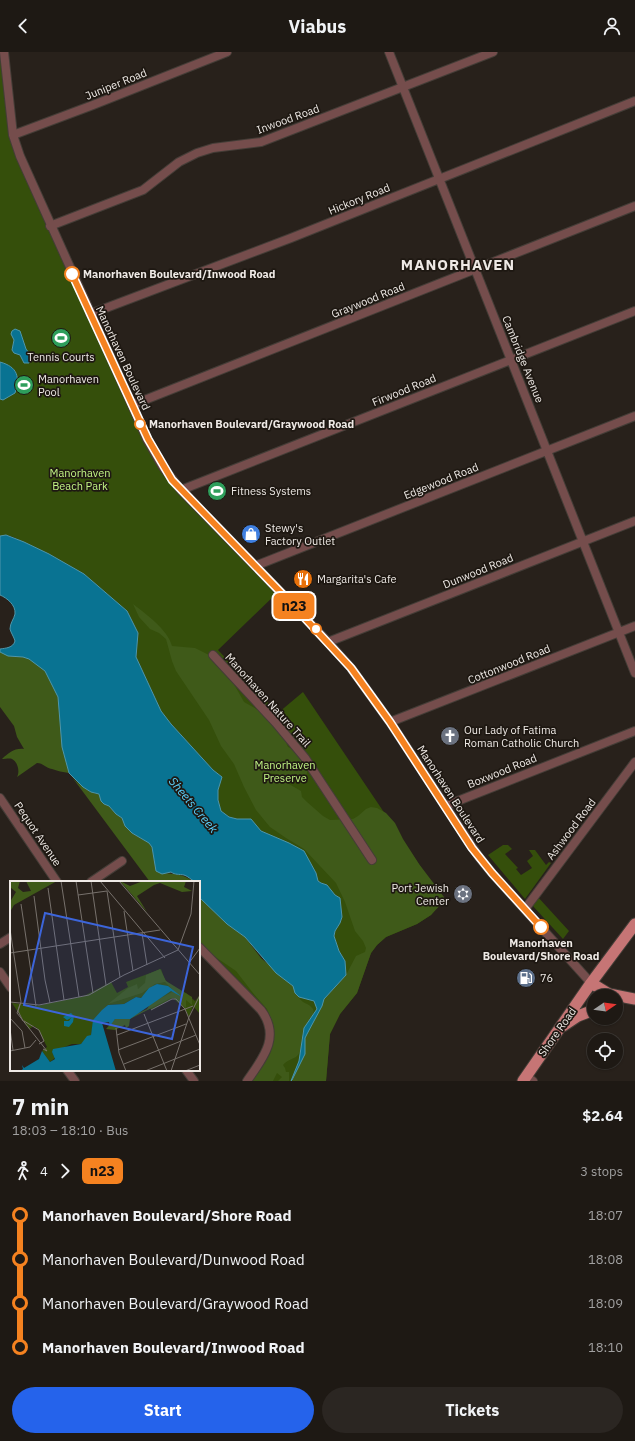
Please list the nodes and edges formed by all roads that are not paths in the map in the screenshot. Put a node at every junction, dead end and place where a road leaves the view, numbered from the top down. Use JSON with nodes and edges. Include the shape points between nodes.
{"nodes":[{"id":1,"x":4,"y":52,"type":"edge"},
{"id":2,"x":227,"y":52,"type":"edge"},
{"id":3,"x":390,"y":52,"type":"edge"},
{"id":4,"x":493,"y":52,"type":"edge"},
{"id":5,"x":404,"y":87,"type":"junction"},
{"id":6,"x":635,"y":101,"type":"edge"},
{"id":7,"x":13,"y":135,"type":"junction"},
{"id":8,"x":440,"y":178,"type":"junction"},
{"id":9,"x":635,"y":206,"type":"edge"},
{"id":10,"x":50,"y":226,"type":"junction"},
{"id":11,"x":476,"y":269,"type":"junction"},
{"id":12,"x":635,"y":311,"type":"edge"},
{"id":13,"x":90,"y":314,"type":"junction"},
{"id":14,"x":511,"y":360,"type":"junction"},
{"id":15,"x":132,"y":405,"type":"junction"},
{"id":16,"x":635,"y":416,"type":"edge"},
{"id":17,"x":547,"y":451,"type":"junction"},
{"id":18,"x":181,"y":490,"type":"junction"},
{"id":19,"x":635,"y":521,"type":"edge"},
{"id":20,"x":583,"y":541,"type":"junction"},
{"id":21,"x":255,"y":566,"type":"junction"},
{"id":22,"x":635,"y":626,"type":"edge"},
{"id":23,"x":619,"y":632,"type":"junction"},
{"id":24,"x":328,"y":642,"type":"junction"},
{"id":25,"x":213,"y":655,"type":"dead end"},
{"id":26,"x":635,"y":673,"type":"edge"},
{"id":27,"x":390,"y":722,"type":"junction"},
{"id":28,"x":635,"y":731,"type":"edge"},
{"id":29,"x":635,"y":762,"type":"edge"},
{"id":30,"x":0,"y":798,"type":"edge"},
{"id":31,"x":445,"y":806,"type":"junction"},
{"id":32,"x":372,"y":860,"type":"dead end"},
{"id":33,"x":122,"y":861,"type":"dead end"},
{"id":34,"x":56,"y":881,"type":"edge"},
{"id":35,"x":92,"y":881,"type":"edge"},
{"id":36,"x":525,"y":909,"type":"junction"},
{"id":37,"x":635,"y":924,"type":"edge"},
{"id":38,"x":10,"y":937,"type":"edge"},
{"id":39,"x":0,"y":944,"type":"edge"},
{"id":40,"x":200,"y":947,"type":"edge"},
{"id":41,"x":0,"y":972,"type":"edge"},
{"id":42,"x":591,"y":983,"type":"junction"},
{"id":43,"x":10,"y":987,"type":"edge"},
{"id":44,"x":635,"y":1000,"type":"edge"},
{"id":45,"x":623,"y":1003,"type":"edge"},
{"id":46,"x":587,"y":1013,"type":"edge"},
{"id":47,"x":559,"y":1028,"type":"junction"},
{"id":48,"x":68,"y":1071,"type":"edge"},
{"id":49,"x":187,"y":1071,"type":"edge"},
{"id":50,"x":527,"y":1079,"type":"edge"},
{"id":51,"x":75,"y":1081,"type":"edge"},
{"id":52,"x":194,"y":1081,"type":"edge"},
{"id":53,"x":247,"y":1081,"type":"edge"}],
"edges":[{"from":1,"to":7,"type":"street","name":"Manorhaven Boulevard"},
{"from":2,"to":7,"type":"street","name":"Juniper Road"},
{"from":3,"to":5,"type":"street","name":"Cambridge Avenue"},
{"from":4,"to":5,"type":"street","name":"Inwood Road"},
{"from":5,"to":8,"type":"street","name":"Cambridge Avenue"},
{"from":5,"to":10,"type":"street","name":"Inwood Road","via":[[261,142],[213,148],[197,153],[180,162],[143,190]]},
{"from":6,"to":8,"type":"street","name":"Hickory Road"},
{"from":7,"to":10,"type":"street","name":"Manorhaven Boulevard"},
{"from":8,"to":11,"type":"street","name":"Cambridge Avenue"},
{"from":8,"to":13,"type":"street","name":"Hickory Road","via":[[222,265]]},
{"from":9,"to":11,"type":"street","name":"Graywood Road"},
{"from":10,"to":13,"type":"street","name":"Manorhaven Boulevard"},
{"from":11,"to":14,"type":"street","name":"Cambridge Avenue"},
{"from":11,"to":15,"type":"street","name":"Graywood Road"},
{"from":12,"to":14,"type":"street","name":"Firwood Road"},
{"from":13,"to":15,"type":"street","name":"Manorhaven Boulevard"},
{"from":14,"to":17,"type":"street","name":"Cambridge Avenue"},
{"from":14,"to":18,"type":"street","name":"Firwood Road"},
{"from":15,"to":18,"type":"street","name":"Manorhaven Boulevard","via":[[163,467]]},
{"from":16,"to":17,"type":"street","name":"Edgewood Road"},
{"from":17,"to":20,"type":"street","name":"Cambridge Avenue"},
{"from":17,"to":21,"type":"street","name":"Edgewood Road"},
{"from":18,"to":21,"type":"street","name":"Manorhaven Boulevard"},
{"from":19,"to":20,"type":"street","name":"Dunwood Road"},
{"from":20,"to":23,"type":"street","name":"Cambridge Avenue"},
{"from":20,"to":24,"type":"street","name":"Dunwood Road"},
{"from":21,"to":24,"type":"street","name":"Manorhaven Boulevard"},
{"from":22,"to":23,"type":"street","name":"Cottonwood Road"},
{"from":23,"to":26,"type":"street","name":"Cambridge Avenue"},
{"from":23,"to":27,"type":"street","name":"Cottonwood Road"},
{"from":24,"to":27,"type":"street","name":"Manorhaven Boulevard","via":[[357,676]]},
{"from":25,"to":32,"type":"street","name":"Manorhaven Nature Trail","via":[[305,758]]},
{"from":27,"to":31,"type":"street","name":"Manorhaven Boulevard"},
{"from":28,"to":31,"type":"street","name":"Boxwood Road"},
{"from":29,"to":36,"type":"street","name":"Ashwood Road"},
{"from":30,"to":34,"type":"street","name":"Pequot Avenue"},
{"from":31,"to":36,"type":"street","name":"Manorhaven Boulevard","via":[[479,857]]},
{"from":33,"to":35,"type":"street"},
{"from":36,"to":42,"type":"street","name":"Manorhaven Boulevard"},
{"from":37,"to":42,"type":"main road","name":"Shore Road"},
{"from":38,"to":39,"type":"street"},
{"from":40,"to":53,"type":"street","via":[[261,1010],[268,1021],[268,1047]]},
{"from":41,"to":43,"type":"street"},
{"from":42,"to":44,"type":"main road","via":[[609,994]]},
{"from":42,"to":47,"type":"main road","name":"Shore Road"},
{"from":44,"to":45,"type":"main road"},
{"from":46,"to":47,"type":"main road"},
{"from":47,"to":50,"type":"main road","name":"Shore Road"},
{"from":48,"to":51,"type":"street"},
{"from":49,"to":52,"type":"street"}]}
